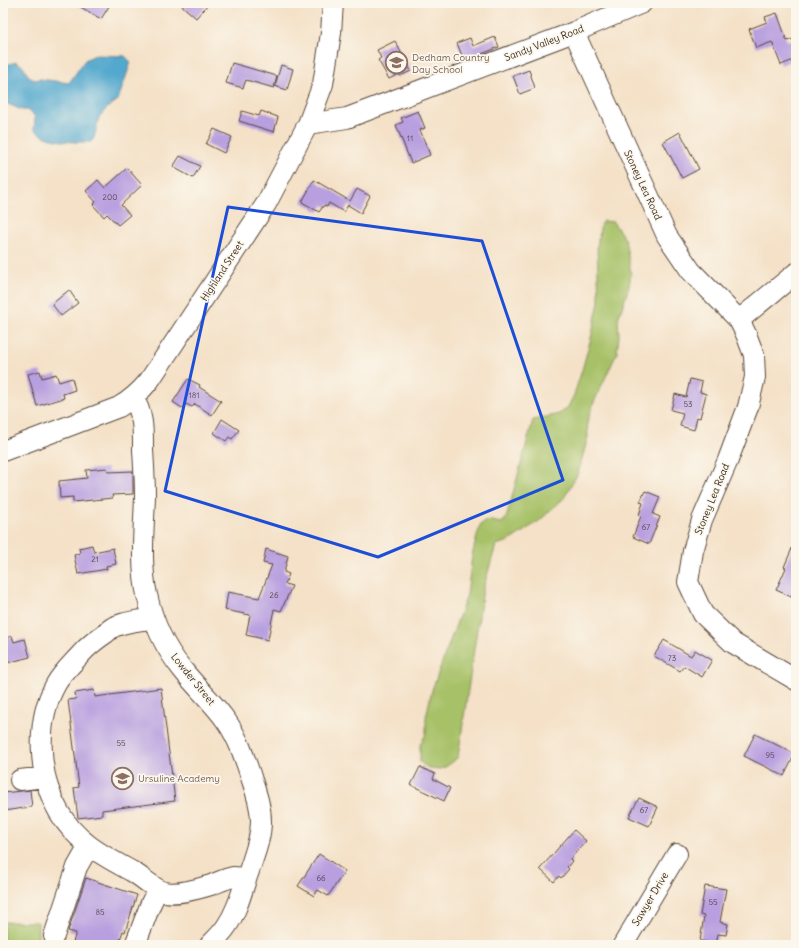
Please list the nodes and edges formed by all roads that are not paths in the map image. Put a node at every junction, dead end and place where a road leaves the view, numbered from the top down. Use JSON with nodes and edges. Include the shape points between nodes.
{"nodes":[{"id":1,"x":333,"y":3,"type":"edge"},
{"id":2,"x":642,"y":3,"type":"edge"},
{"id":3,"x":574,"y":32,"type":"junction"},
{"id":4,"x":308,"y":124,"type":"junction"},
{"id":5,"x":796,"y":273,"type":"edge"},
{"id":6,"x":739,"y":320,"type":"junction"},
{"id":7,"x":133,"y":398,"type":"junction"},
{"id":8,"x":3,"y":451,"type":"edge"},
{"id":9,"x":154,"y":618,"type":"junction"},
{"id":10,"x":796,"y":680,"type":"edge"},
{"id":11,"x":45,"y":777,"type":"junction"},
{"id":12,"x":20,"y":780,"type":"dead end"},
{"id":13,"x":89,"y":846,"type":"junction"},
{"id":14,"x":677,"y":854,"type":"dead end"},
{"id":15,"x":246,"y":879,"type":"junction"},
{"id":16,"x":158,"y":889,"type":"junction"},
{"id":17,"x":54,"y":936,"type":"dead end"},
{"id":18,"x":135,"y":945,"type":"edge"},
{"id":19,"x":210,"y":945,"type":"edge"},
{"id":20,"x":623,"y":945,"type":"edge"}],
"edges":[{"from":1,"to":4,"type":"street","name":"Highland Street","via":[[323,84]]},
{"from":2,"to":3,"type":"street","name":"Sandy Valley Road"},
{"from":3,"to":4,"type":"street","name":"Sandy Valley Road","via":[[348,118]]},
{"from":3,"to":6,"type":"street","name":"Stoney Lea Road","via":[[667,236],[691,270]]},
{"from":4,"to":7,"type":"street","name":"Highland Street","via":[[266,204],[154,374]]},
{"from":5,"to":6,"type":"street"},
{"from":6,"to":10,"type":"street","name":"Stoney Lea Road","via":[[754,355],[754,377],[748,407],[702,520],[688,582],[703,614],[733,643]]},
{"from":7,"to":8,"type":"street","name":"Highland Street","via":[[119,407]]},
{"from":7,"to":9,"type":"street","name":"Lowder Street","via":[[142,420],[145,490],[144,572]]},
{"from":9,"to":11,"type":"street","via":[[114,626],[88,646],[56,683],[41,730]]},
{"from":9,"to":15,"type":"street","name":"Lowder Street","via":[[173,656],[227,722],[244,756],[261,816],[258,842]]},
{"from":11,"to":12,"type":"street"},
{"from":11,"to":13,"type":"street","via":[[58,812]]},
{"from":13,"to":16,"type":"street"},
{"from":13,"to":17,"type":"street","via":[[77,867]]},
{"from":14,"to":20,"type":"street","name":"Sawyer Drive"},
{"from":15,"to":16,"type":"street","via":[[230,878],[201,888],[173,893]]},
{"from":15,"to":19,"type":"street","name":"Lowder Street","via":[[232,918]]},
{"from":16,"to":18,"type":"street"}]}
